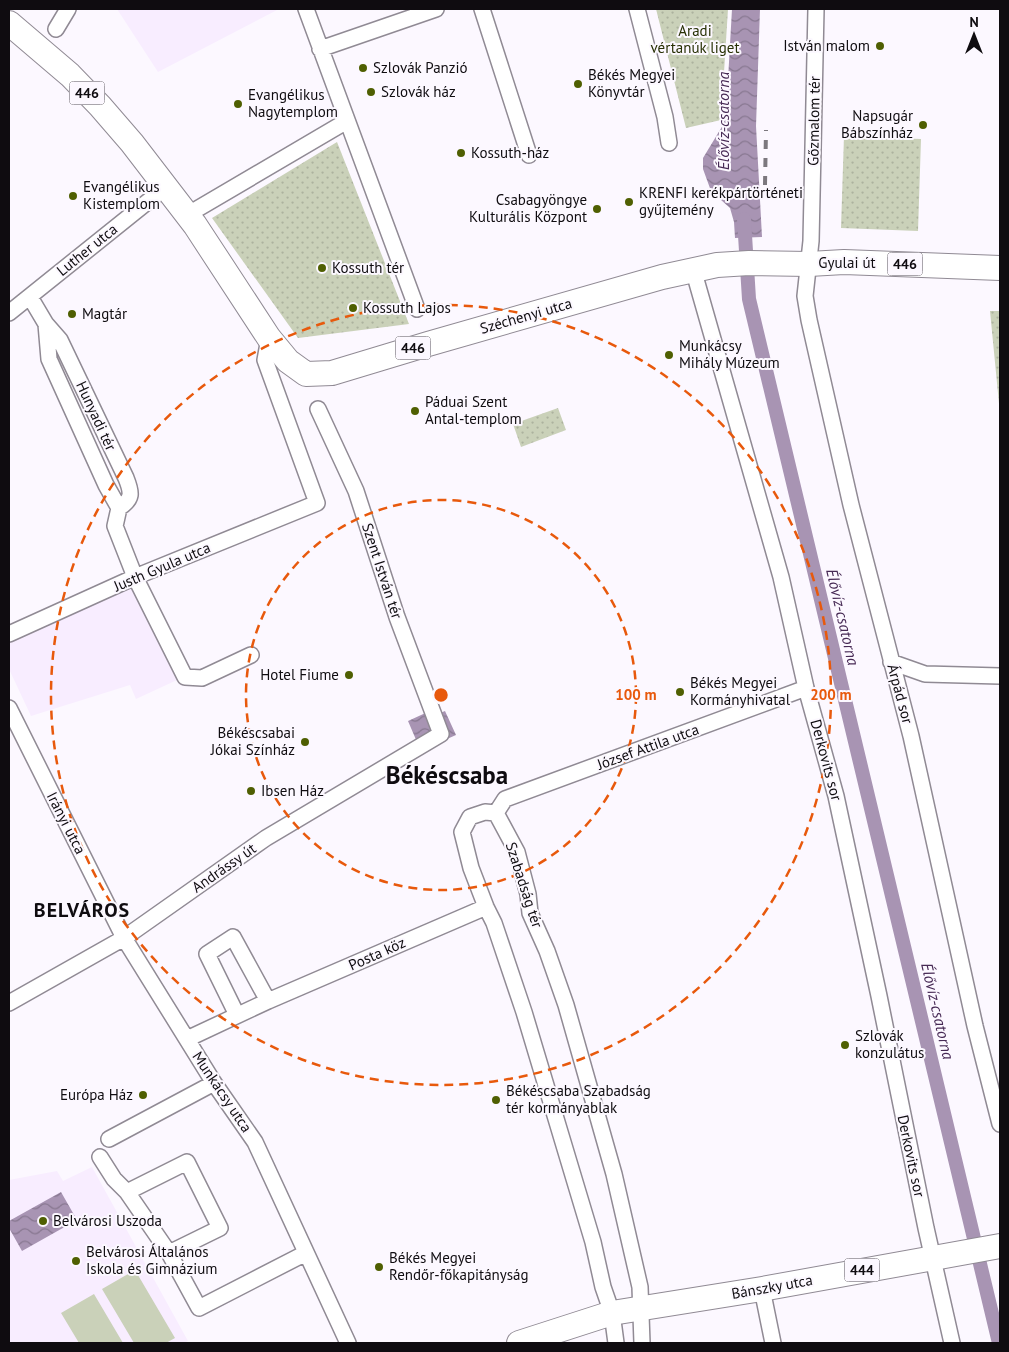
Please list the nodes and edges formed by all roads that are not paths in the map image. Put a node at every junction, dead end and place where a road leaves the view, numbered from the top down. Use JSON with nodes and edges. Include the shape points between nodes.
{"nodes":[{"id":1,"x":68,"y":9,"type":"edge"},
{"id":2,"x":306,"y":9,"type":"edge"},
{"id":3,"x":436,"y":9,"type":"edge"},
{"id":4,"x":482,"y":9,"type":"edge"},
{"id":5,"x":637,"y":9,"type":"edge"},
{"id":6,"x":816,"y":9,"type":"edge"},
{"id":7,"x":411,"y":13,"type":"edge"},
{"id":8,"x":13,"y":26,"type":"edge"},
{"id":9,"x":56,"y":29,"type":"dead end"},
{"id":10,"x":320,"y":49,"type":"junction"},
{"id":11,"x":347,"y":120,"type":"junction"},
{"id":12,"x":669,"y":143,"type":"dead end"},
{"id":13,"x":528,"y":155,"type":"dead end"},
{"id":14,"x":166,"y":187,"type":"junction"},
{"id":15,"x":187,"y":215,"type":"junction"},
{"id":16,"x":809,"y":264,"type":"junction"},
{"id":17,"x":1000,"y":268,"type":"edge"},
{"id":18,"x":693,"y":269,"type":"junction"},
{"id":19,"x":30,"y":297,"type":"junction"},
{"id":20,"x":416,"y":310,"type":"dead end"},
{"id":21,"x":9,"y":313,"type":"edge"},
{"id":22,"x":46,"y":324,"type":"junction"},
{"id":23,"x":269,"y":338,"type":"junction"},
{"id":24,"x":318,"y":410,"type":"dead end"},
{"id":25,"x":119,"y":508,"type":"junction"},
{"id":26,"x":135,"y":577,"type":"junction"},
{"id":27,"x":9,"y":634,"type":"edge"},
{"id":28,"x":251,"y":655,"type":"dead end"},
{"id":29,"x":892,"y":662,"type":"junction"},
{"id":30,"x":1000,"y":676,"type":"edge"},
{"id":31,"x":806,"y":688,"type":"junction"},
{"id":32,"x":9,"y":708,"type":"edge"},
{"id":33,"x":441,"y":734,"type":"joint"},
{"id":34,"x":496,"y":812,"type":"junction"},
{"id":35,"x":486,"y":907,"type":"junction"},
{"id":36,"x":124,"y":938,"type":"junction"},
{"id":37,"x":268,"y":1001,"type":"junction"},
{"id":38,"x":9,"y":1003,"type":"edge"},
{"id":39,"x":237,"y":1015,"type":"junction"},
{"id":40,"x":187,"y":1039,"type":"junction"},
{"id":41,"x":214,"y":1083,"type":"junction"},
{"id":42,"x":1000,"y":1124,"type":"edge"},
{"id":43,"x":109,"y":1139,"type":"dead end"},
{"id":44,"x":100,"y":1157,"type":"dead end"},
{"id":45,"x":127,"y":1192,"type":"junction"},
{"id":46,"x":1000,"y":1246,"type":"edge"},
{"id":47,"x":169,"y":1253,"type":"junction"},
{"id":48,"x":306,"y":1253,"type":"junction"},
{"id":49,"x":942,"y":1256,"type":"junction"},
{"id":50,"x":762,"y":1289,"type":"junction"},
{"id":51,"x":641,"y":1308,"type":"junction"},
{"id":52,"x":612,"y":1313,"type":"junction"},
{"id":53,"x":348,"y":1343,"type":"edge"},
{"id":54,"x":519,"y":1343,"type":"edge"},
{"id":55,"x":616,"y":1343,"type":"edge"},
{"id":56,"x":642,"y":1343,"type":"edge"},
{"id":57,"x":773,"y":1343,"type":"edge"},
{"id":58,"x":952,"y":1343,"type":"edge"}],
"edges":[{"from":1,"to":9,"type":"street"},
{"from":2,"to":10,"type":"street"},
{"from":3,"to":7,"type":"street"},
{"from":4,"to":13,"type":"street"},
{"from":5,"to":12,"type":"street"},
{"from":6,"to":16,"type":"street","name":"Gőzmalom tér"},
{"from":7,"to":10,"type":"street"},
{"from":8,"to":14,"type":"main road","number":"446","via":[[70,75],[100,106]]},
{"from":10,"to":11,"type":"street"},
{"from":11,"to":15,"type":"street"},
{"from":11,"to":20,"type":"street"},
{"from":14,"to":15,"type":"main road","number":"446"},
{"from":14,"to":19,"type":"street","name":"Luther utca"},
{"from":15,"to":23,"type":"main road","number":"446"},
{"from":16,"to":17,"type":"main road","name":"Gyulai út","number":"446","via":[[844,262]]},
{"from":16,"to":18,"type":"main road","name":"Gyulai út","number":"446","via":[[749,263]]},
{"from":16,"to":29,"type":"street","name":"Árpád sor","via":[[805,296],[809,320],[851,505]]},
{"from":18,"to":23,"type":"main road","name":"Széchenyi utca","number":"446","via":[[332,374],[306,374],[288,361]]},
{"from":18,"to":31,"type":"street","name":"Derkovits sor","via":[[781,577]]},
{"from":19,"to":21,"type":"street","name":"Luther utca"},
{"from":19,"to":22,"type":"street","name":"Hunyadi tér"},
{"from":22,"to":25,"type":"street","name":"Hunyadi tér","via":[[49,359]]},
{"from":22,"to":25,"type":"street","name":"Hunyadi tér","via":[[60,340],[126,478],[131,491],[127,503]]},
{"from":23,"to":26,"type":"street","name":"Justh Gyula utca","via":[[265,360],[316,502]]},
{"from":24,"to":33,"type":"street","name":"Szent István tér","via":[[356,491],[396,617]]},
{"from":25,"to":26,"type":"street","name":"Hunyadi tér","via":[[115,526]]},
{"from":26,"to":27,"type":"street","name":"Justh Gyula utca"},
{"from":26,"to":28,"type":"street","name":"Hunyadi tér","via":[[185,676],[202,678]]},
{"from":29,"to":30,"type":"street","via":[[925,674]]},
{"from":29,"to":42,"type":"street","name":"Árpád sor"},
{"from":31,"to":34,"type":"street","name":"József Attila utca","via":[[505,799]]},
{"from":31,"to":49,"type":"street","name":"Derkovits sor","via":[[838,806],[879,996]]},
{"from":32,"to":36,"type":"street","name":"Irányi utca"},
{"from":33,"to":36,"type":"street","name":"Andrássy út","via":[[266,838]]},
{"from":34,"to":35,"type":"street","via":[[470,817],[462,832]]},
{"from":34,"to":51,"type":"street","name":"Szabadság tér","via":[[517,852],[530,913],[547,950],[569,1015],[614,1174],[640,1287]]},
{"from":35,"to":37,"type":"street","name":"Posta köz"},
{"from":35,"to":52,"type":"street","via":[[524,1012]]},
{"from":36,"to":38,"type":"street","name":"Andrássy út"},
{"from":36,"to":40,"type":"street","name":"Munkácsy utca"},
{"from":37,"to":39,"type":"street","name":"Posta köz"},
{"from":37,"to":39,"type":"street","via":[[233,937],[207,954]]},
{"from":39,"to":40,"type":"street","name":"Posta köz"},
{"from":40,"to":41,"type":"street","name":"Munkácsy utca"},
{"from":41,"to":43,"type":"street"},
{"from":41,"to":48,"type":"street","name":"Munkácsy utca","via":[[255,1142]]},
{"from":44,"to":45,"type":"street"},
{"from":45,"to":47,"type":"street"},
{"from":45,"to":47,"type":"street","via":[[187,1162],[220,1228]]},
{"from":46,"to":49,"type":"main road","number":"444"},
{"from":47,"to":48,"type":"street","via":[[199,1308]]},
{"from":48,"to":53,"type":"street","name":"Munkácsy utca"},
{"from":49,"to":50,"type":"main road","name":"Bánszky utca","number":"444"},
{"from":49,"to":58,"type":"street","name":"Derkovits sor"},
{"from":50,"to":51,"type":"main road","name":"Bánszky utca","number":"444"},
{"from":50,"to":57,"type":"street"},
{"from":51,"to":52,"type":"main road","name":"Bánszky utca","number":"444"},
{"from":51,"to":56,"type":"street","name":"Szabadság tér"},
{"from":52,"to":54,"type":"main road","number":"444"},
{"from":52,"to":55,"type":"street"}]}
